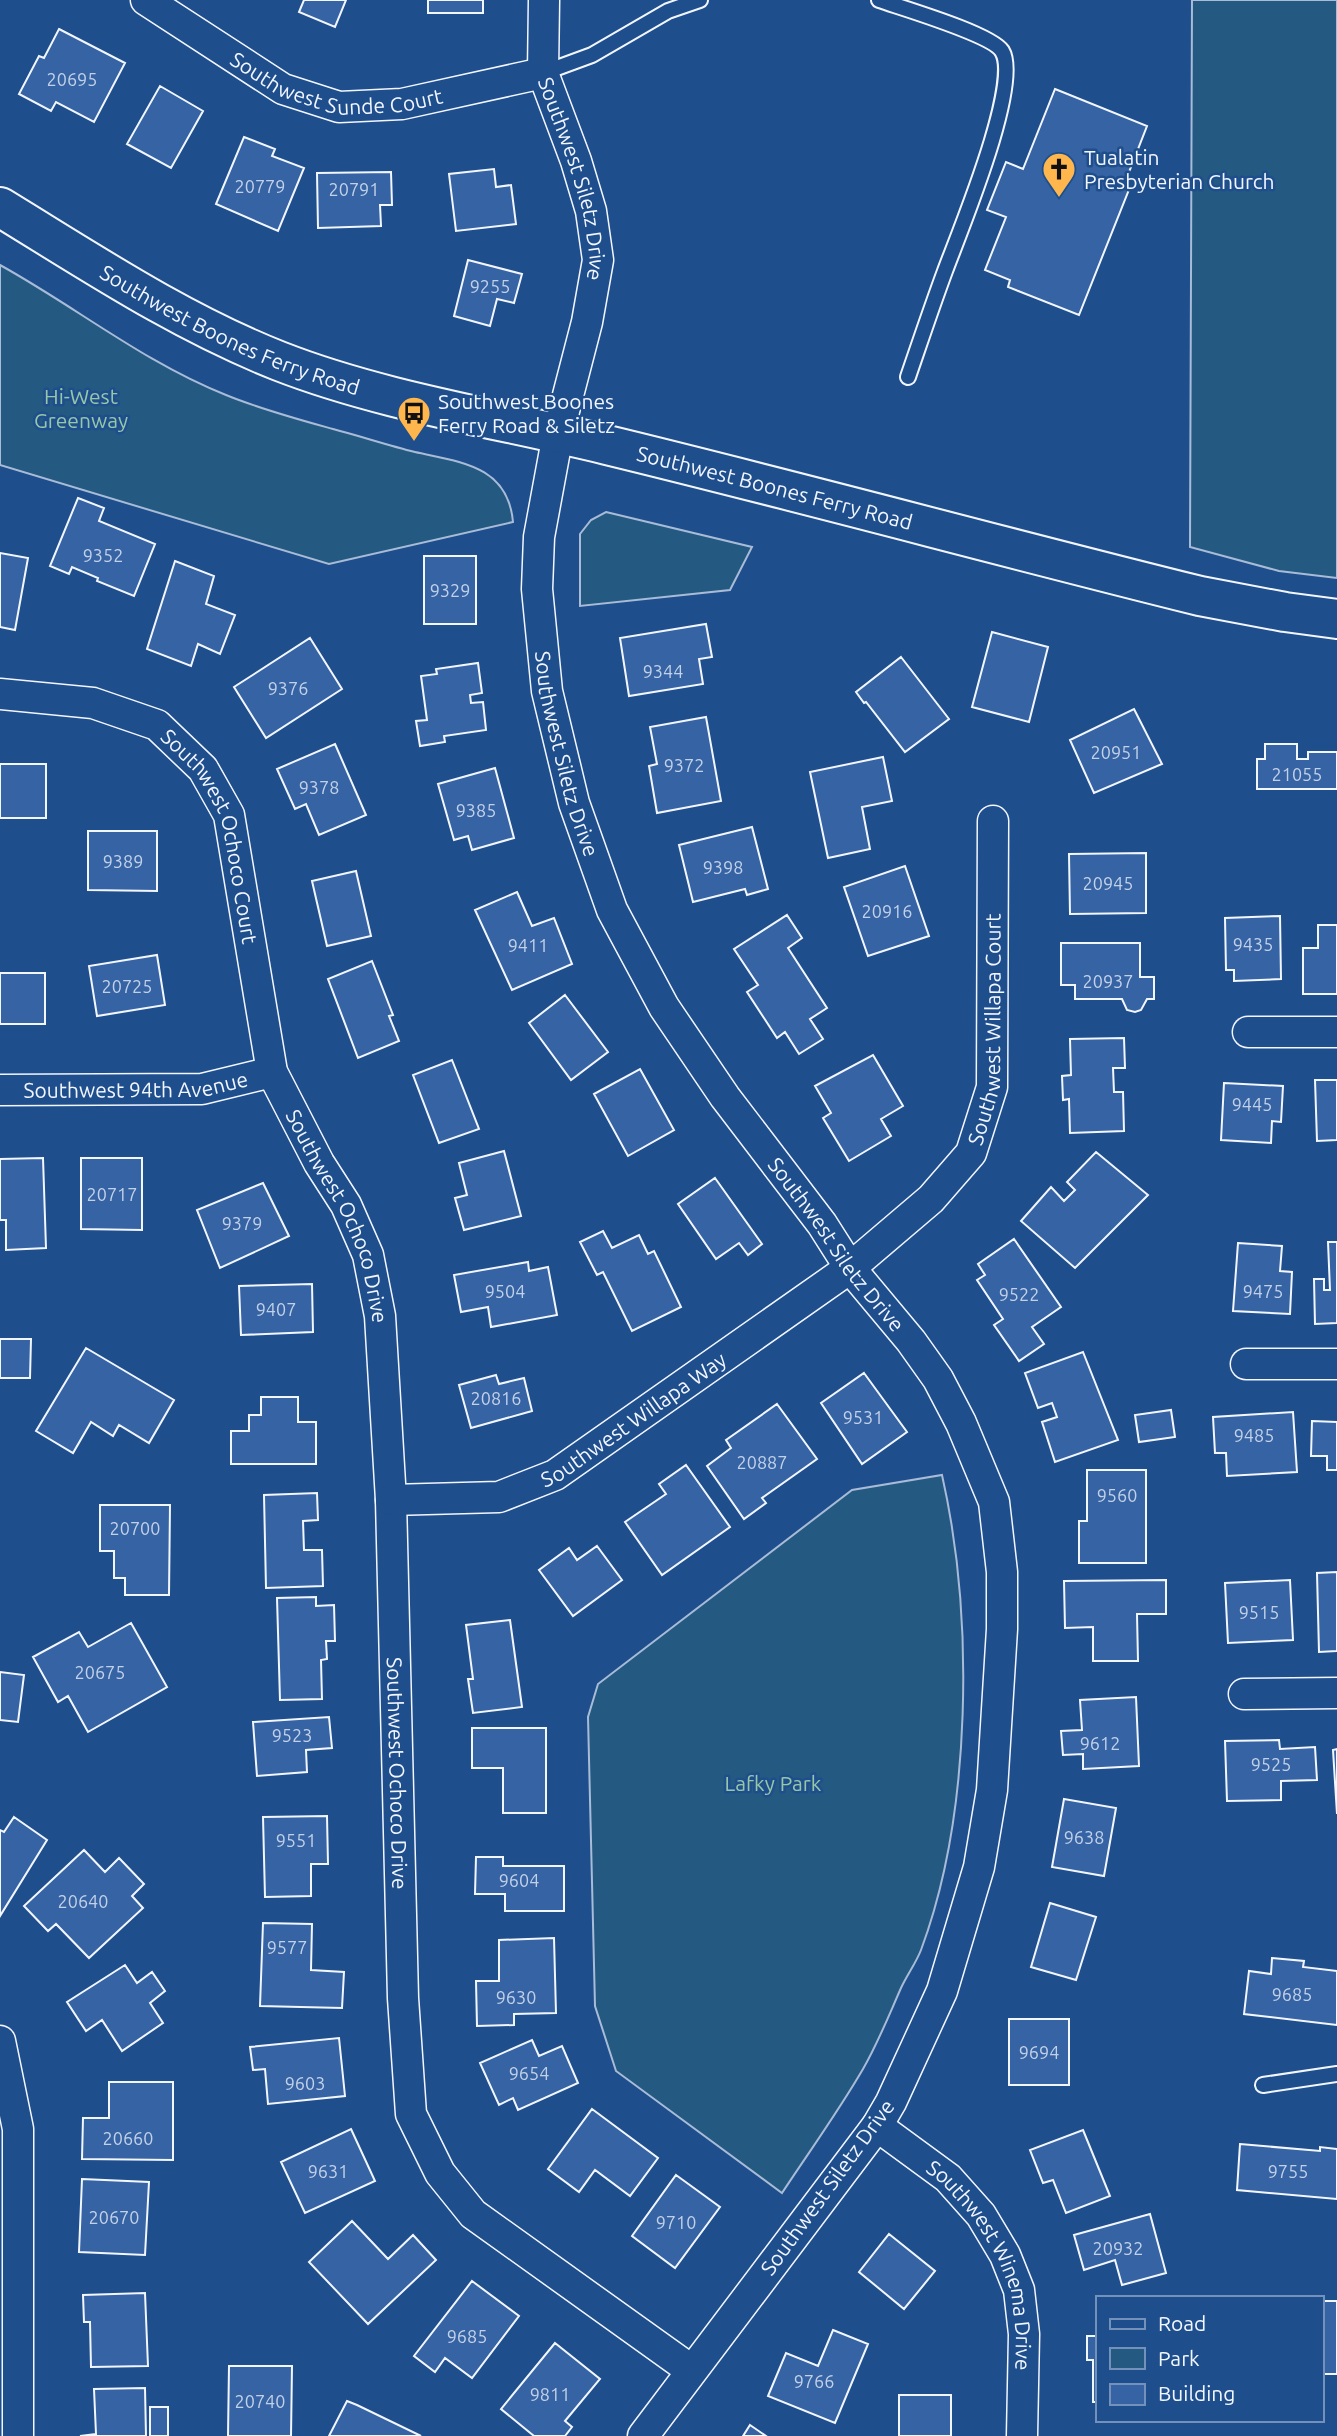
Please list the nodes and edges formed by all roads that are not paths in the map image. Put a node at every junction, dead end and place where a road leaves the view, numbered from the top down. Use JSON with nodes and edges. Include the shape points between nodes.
{"nodes":[{"id":1,"x":146,"y":0,"type":"edge"},
{"id":2,"x":544,"y":0,"type":"edge"},
{"id":3,"x":699,"y":0,"type":"edge"},
{"id":4,"x":879,"y":0,"type":"edge"},
{"id":5,"x":543,"y":73,"type":"junction"},
{"id":6,"x":0,"y":207,"type":"edge"},
{"id":7,"x":908,"y":377,"type":"dead end"},
{"id":8,"x":558,"y":434,"type":"junction"},
{"id":9,"x":1337,"y":619,"type":"edge"},
{"id":10,"x":0,"y":694,"type":"edge"},
{"id":11,"x":993,"y":821,"type":"dead end"},
{"id":12,"x":1248,"y":1032,"type":"dead end"},
{"id":13,"x":1337,"y":1032,"type":"edge"},
{"id":14,"x":272,"y":1072,"type":"junction"},
{"id":15,"x":0,"y":1090,"type":"edge"},
{"id":16,"x":850,"y":1268,"type":"junction"},
{"id":17,"x":1246,"y":1364,"type":"dead end"},
{"id":18,"x":1337,"y":1364,"type":"edge"},
{"id":19,"x":391,"y":1500,"type":"junction"},
{"id":20,"x":1337,"y":1693,"type":"edge"},
{"id":21,"x":1244,"y":1694,"type":"dead end"},
{"id":22,"x":0,"y":2041,"type":"edge"},
{"id":23,"x":1337,"y":2074,"type":"edge"},
{"id":24,"x":1263,"y":2085,"type":"dead end"},
{"id":25,"x":877,"y":2126,"type":"junction"},
{"id":26,"x":691,"y":2370,"type":"junction"},
{"id":27,"x":18,"y":2436,"type":"edge"},
{"id":28,"x":643,"y":2436,"type":"edge"},
{"id":29,"x":1022,"y":2436,"type":"edge"}],
"edges":[{"from":1,"to":5,"type":"street","name":"Southwest Sunde Court","via":[[283,89],[339,107],[402,104]]},
{"from":2,"to":5,"type":"street","name":"Southwest Siletz Drive"},
{"from":3,"to":5,"type":"lane","via":[[668,11],[592,55]]},
{"from":4,"to":7,"type":"lane","via":[[985,38],[1002,50],[1006,64],[993,138]]},
{"from":5,"to":8,"type":"street","name":"Southwest Siletz Drive","via":[[576,161],[598,260]]},
{"from":6,"to":8,"type":"main road","name":"Southwest Boones Ferry Road","via":[[181,315],[281,362],[385,393]]},
{"from":8,"to":9,"type":"main road","name":"Southwest Boones Ferry Road","via":[[1200,596]]},
{"from":8,"to":16,"type":"street","name":"Southwest Siletz Drive","via":[[539,537],[537,589],[547,691],[573,803],[612,910],[664,1007]]},
{"from":10,"to":14,"type":"street","name":"Southwest Ochoco Court","via":[[93,703],[158,725],[203,769],[229,815]]},
{"from":11,"to":16,"type":"street","name":"Southwest Willapa Court","via":[[992,1087],[971,1153],[930,1199]]},
{"from":12,"to":13,"type":"street"},
{"from":14,"to":15,"type":"street","name":"Southwest 94th Avenue","via":[[202,1089]]},
{"from":14,"to":19,"type":"street","name":"Southwest Ochoco Drive","via":[[346,1205],[368,1255],[380,1316]]},
{"from":16,"to":19,"type":"street","name":"Southwest Willapa Way","via":[[555,1475],[499,1497]]},
{"from":16,"to":25,"type":"street","name":"Southwest Siletz Drive","via":[[911,1341],[961,1423],[993,1502],[1002,1572],[992,1790],[979,1867],[942,1991]]},
{"from":17,"to":18,"type":"street"},
{"from":19,"to":26,"type":"street","name":"Southwest Ochoco Drive","via":[[403,1998],[411,2114],[440,2174],[473,2214]]},
{"from":20,"to":21,"type":"street"},
{"from":22,"to":27,"type":"street","via":[[18,2129]]},
{"from":23,"to":24,"type":"lane"},
{"from":25,"to":26,"type":"street","name":"Southwest Siletz Drive"},
{"from":25,"to":29,"type":"street","name":"Southwest Winema Drive","via":[[948,2178],[981,2215],[1005,2255],[1019,2290],[1024,2334]]},
{"from":26,"to":28,"type":"street","name":"Southwest Siletz Drive"}]}
